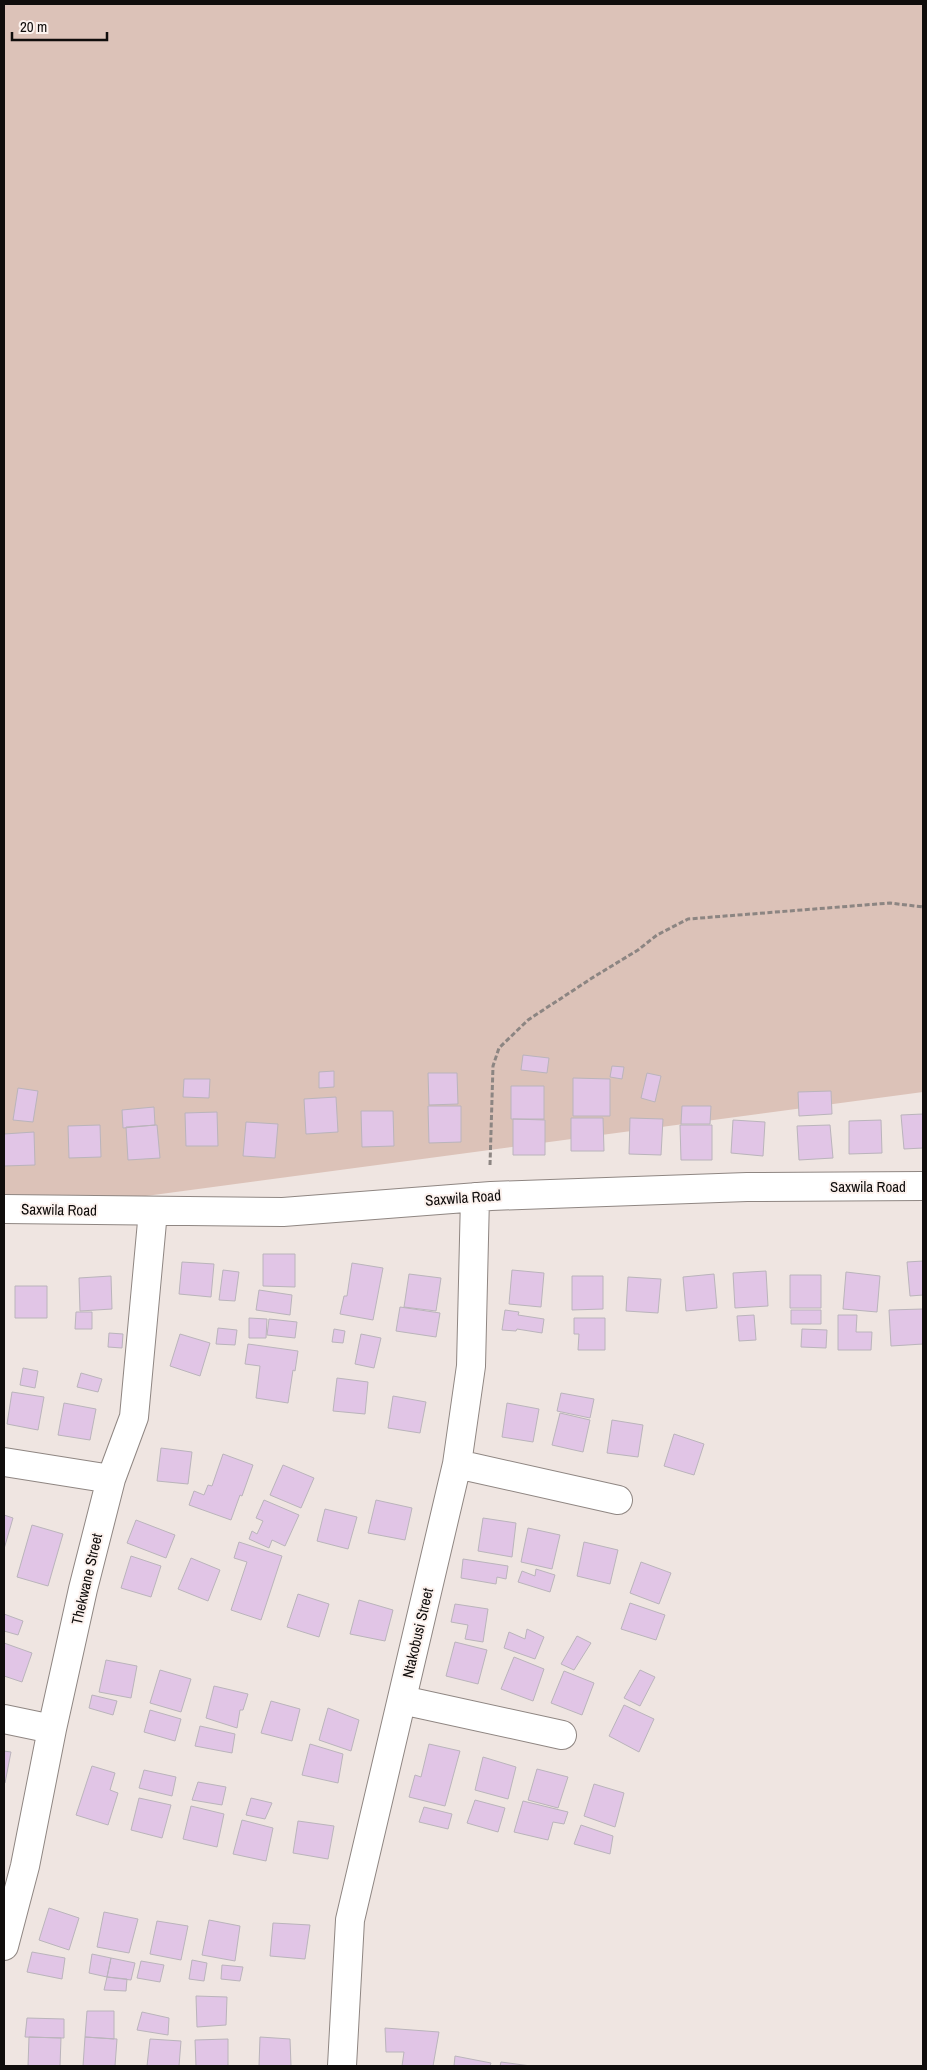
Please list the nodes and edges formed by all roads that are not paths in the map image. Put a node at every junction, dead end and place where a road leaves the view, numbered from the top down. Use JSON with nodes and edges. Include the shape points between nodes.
{"nodes":[{"id":1,"x":923,"y":1186,"type":"edge"},
{"id":2,"x":483,"y":1196,"type":"junction"},
{"id":3,"x":4,"y":1209,"type":"edge"},
{"id":4,"x":153,"y":1211,"type":"junction"},
{"id":5,"x":4,"y":1462,"type":"edge"},
{"id":6,"x":457,"y":1464,"type":"junction"},
{"id":7,"x":111,"y":1479,"type":"junction"},
{"id":8,"x":618,"y":1500,"type":"dead end"},
{"id":9,"x":402,"y":1700,"type":"junction"},
{"id":10,"x":4,"y":1719,"type":"edge"},
{"id":11,"x":52,"y":1729,"type":"junction"},
{"id":12,"x":562,"y":1735,"type":"dead end"},
{"id":13,"x":4,"y":1946,"type":"edge"},
{"id":14,"x":342,"y":2066,"type":"edge"}],
"edges":[{"from":1,"to":2,"type":"street","name":"Saxwila Road","via":[[747,1187]]},
{"from":2,"to":4,"type":"street","name":"Saxwila Road","via":[[283,1212]]},
{"from":2,"to":6,"type":"street","name":"Ntakobusi Street","via":[[471,1366]]},
{"from":3,"to":4,"type":"street","name":"Saxwila Road"},
{"from":4,"to":7,"type":"street","name":"Thekwane Street","via":[[134,1417]]},
{"from":5,"to":7,"type":"street"},
{"from":6,"to":8,"type":"street"},
{"from":6,"to":9,"type":"street","name":"Ntakobusi Street"},
{"from":7,"to":11,"type":"street","name":"Thekwane Street"},
{"from":9,"to":12,"type":"street"},
{"from":9,"to":14,"type":"street","name":"Ntakobusi Street","via":[[350,1920]]},
{"from":10,"to":11,"type":"street"},
{"from":11,"to":13,"type":"street","name":"Thekwane Street"}]}
